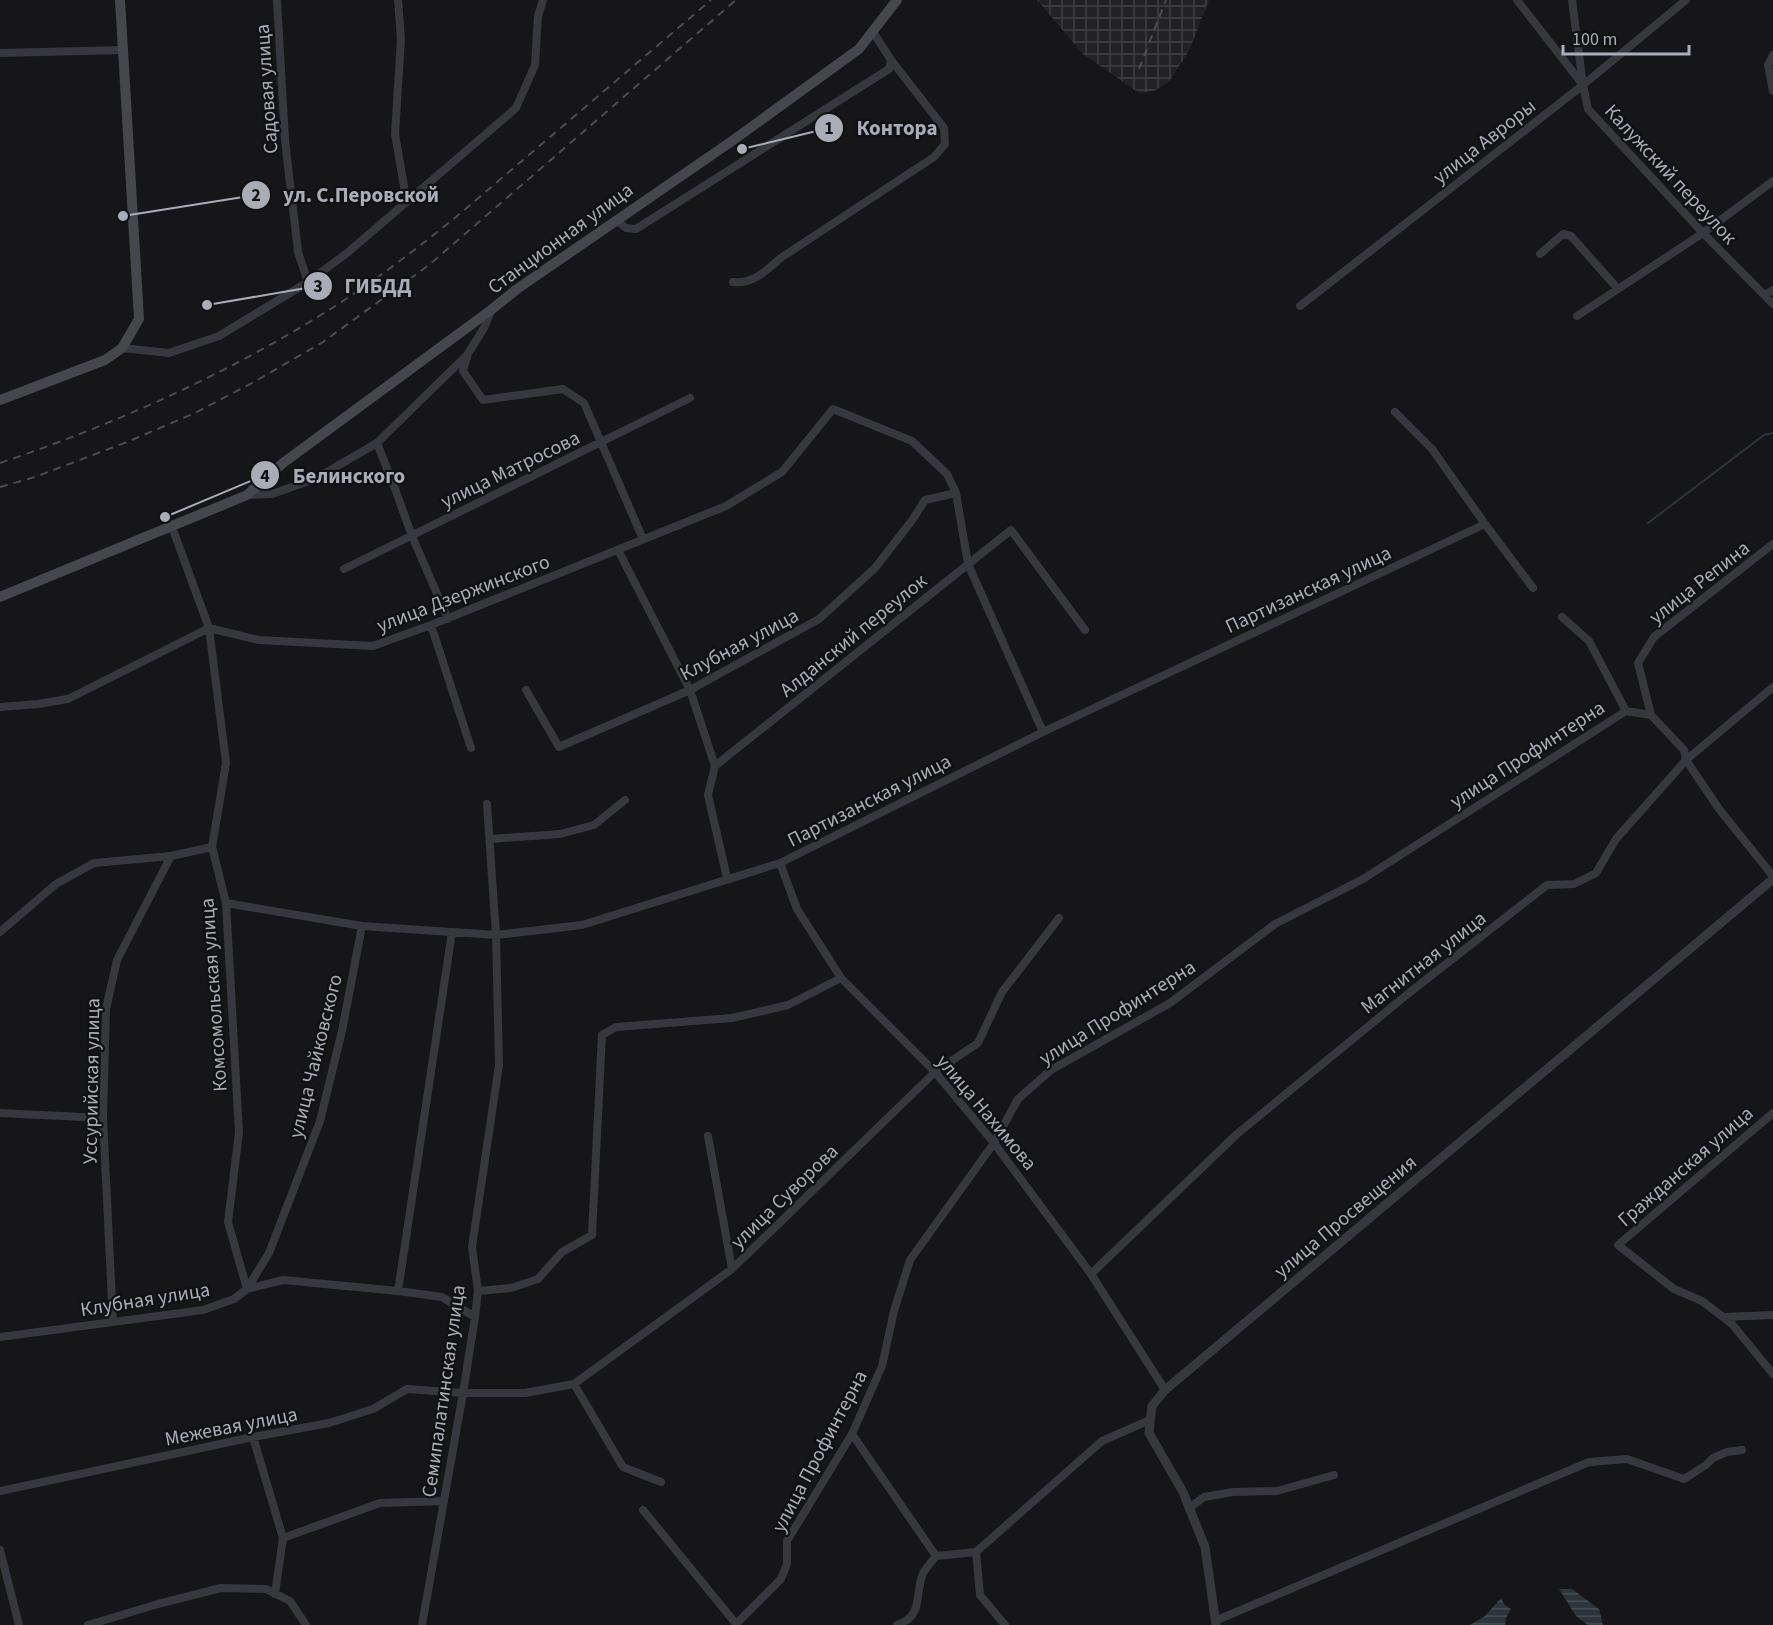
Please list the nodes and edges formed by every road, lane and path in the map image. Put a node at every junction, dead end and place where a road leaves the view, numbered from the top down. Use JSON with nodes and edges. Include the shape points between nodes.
{"nodes":[{"id":1,"x":120,"y":0,"type":"edge"},
{"id":2,"x":277,"y":0,"type":"edge"},
{"id":3,"x":398,"y":0,"type":"edge"},
{"id":4,"x":543,"y":0,"type":"edge"},
{"id":5,"x":897,"y":0,"type":"edge"},
{"id":6,"x":1517,"y":0,"type":"edge"},
{"id":7,"x":1572,"y":0,"type":"edge"},
{"id":8,"x":1686,"y":0,"type":"edge"},
{"id":9,"x":873,"y":32,"type":"junction"},
{"id":10,"x":123,"y":50,"type":"junction"},
{"id":11,"x":0,"y":53,"type":"edge"},
{"id":12,"x":1773,"y":55,"type":"edge"},
{"id":13,"x":891,"y":60,"type":"junction"},
{"id":14,"x":1582,"y":85,"type":"junction"},
{"id":15,"x":1773,"y":91,"type":"edge"},
{"id":16,"x":1773,"y":181,"type":"edge"},
{"id":17,"x":404,"y":204,"type":"junction"},
{"id":18,"x":616,"y":219,"type":"junction"},
{"id":19,"x":1703,"y":233,"type":"junction"},
{"id":20,"x":1540,"y":254,"type":"dead end"},
{"id":21,"x":308,"y":282,"type":"junction"},
{"id":22,"x":733,"y":282,"type":"dead end"},
{"id":23,"x":1618,"y":289,"type":"junction"},
{"id":24,"x":1773,"y":290,"type":"edge"},
{"id":25,"x":1765,"y":295,"type":"junction"},
{"id":26,"x":1773,"y":304,"type":"edge"},
{"id":27,"x":1300,"y":306,"type":"dead end"},
{"id":28,"x":492,"y":310,"type":"junction"},
{"id":29,"x":1577,"y":316,"type":"dead end"},
{"id":30,"x":122,"y":348,"type":"junction"},
{"id":31,"x":467,"y":355,"type":"junction"},
{"id":32,"x":690,"y":399,"type":"dead end"},
{"id":33,"x":0,"y":400,"type":"edge"},
{"id":34,"x":1395,"y":412,"type":"dead end"},
{"id":35,"x":377,"y":443,"type":"junction"},
{"id":36,"x":600,"y":443,"type":"junction"},
{"id":37,"x":956,"y":493,"type":"junction"},
{"id":38,"x":242,"y":498,"type":"junction"},
{"id":39,"x":1485,"y":524,"type":"junction"},
{"id":40,"x":172,"y":527,"type":"junction"},
{"id":41,"x":412,"y":536,"type":"junction"},
{"id":42,"x":643,"y":539,"type":"junction"},
{"id":43,"x":1773,"y":544,"type":"edge"},
{"id":44,"x":618,"y":550,"type":"junction"},
{"id":45,"x":968,"y":564,"type":"junction"},
{"id":46,"x":344,"y":569,"type":"dead end"},
{"id":47,"x":1533,"y":588,"type":"dead end"},
{"id":48,"x":0,"y":597,"type":"edge"},
{"id":49,"x":1562,"y":617,"type":"dead end"},
{"id":50,"x":448,"y":619,"type":"junction"},
{"id":51,"x":431,"y":625,"type":"junction"},
{"id":52,"x":209,"y":628,"type":"junction"},
{"id":53,"x":1085,"y":630,"type":"dead end"},
{"id":54,"x":1773,"y":687,"type":"edge"},
{"id":55,"x":526,"y":690,"type":"dead end"},
{"id":56,"x":690,"y":690,"type":"junction"},
{"id":57,"x":0,"y":707,"type":"edge"},
{"id":58,"x":1626,"y":711,"type":"junction"},
{"id":59,"x":1651,"y":715,"type":"junction"},
{"id":60,"x":1043,"y":732,"type":"junction"},
{"id":61,"x":471,"y":748,"type":"dead end"},
{"id":62,"x":1686,"y":760,"type":"junction"},
{"id":63,"x":715,"y":766,"type":"junction"},
{"id":64,"x":625,"y":800,"type":"dead end"},
{"id":65,"x":487,"y":804,"type":"dead end"},
{"id":66,"x":490,"y":839,"type":"junction"},
{"id":67,"x":213,"y":847,"type":"junction"},
{"id":68,"x":171,"y":856,"type":"junction"},
{"id":69,"x":780,"y":863,"type":"junction"},
{"id":70,"x":1773,"y":877,"type":"edge"},
{"id":71,"x":727,"y":878,"type":"junction"},
{"id":72,"x":226,"y":903,"type":"junction"},
{"id":73,"x":1059,"y":918,"type":"dead end"},
{"id":74,"x":362,"y":926,"type":"junction"},
{"id":75,"x":0,"y":932,"type":"edge"},
{"id":76,"x":452,"y":932,"type":"junction"},
{"id":77,"x":496,"y":935,"type":"junction"},
{"id":78,"x":841,"y":978,"type":"junction"},
{"id":79,"x":935,"y":1072,"type":"junction"},
{"id":80,"x":0,"y":1113,"type":"edge"},
{"id":81,"x":1773,"y":1113,"type":"edge"},
{"id":82,"x":103,"y":1118,"type":"junction"},
{"id":83,"x":708,"y":1136,"type":"dead end"},
{"id":84,"x":994,"y":1143,"type":"junction"},
{"id":85,"x":732,"y":1269,"type":"junction"},
{"id":86,"x":1091,"y":1274,"type":"junction"},
{"id":87,"x":247,"y":1289,"type":"junction"},
{"id":88,"x":398,"y":1291,"type":"junction"},
{"id":89,"x":478,"y":1291,"type":"junction"},
{"id":90,"x":1773,"y":1315,"type":"edge"},
{"id":91,"x":475,"y":1317,"type":"junction"},
{"id":92,"x":1723,"y":1317,"type":"junction"},
{"id":93,"x":113,"y":1322,"type":"junction"},
{"id":94,"x":0,"y":1337,"type":"edge"},
{"id":95,"x":1773,"y":1374,"type":"edge"},
{"id":96,"x":574,"y":1384,"type":"junction"},
{"id":97,"x":1165,"y":1390,"type":"junction"},
{"id":98,"x":463,"y":1393,"type":"junction"},
{"id":99,"x":1150,"y":1420,"type":"junction"},
{"id":100,"x":852,"y":1434,"type":"junction"},
{"id":101,"x":253,"y":1437,"type":"junction"},
{"id":102,"x":1742,"y":1450,"type":"dead end"},
{"id":103,"x":1334,"y":1474,"type":"dead end"},
{"id":104,"x":661,"y":1482,"type":"dead end"},
{"id":105,"x":0,"y":1491,"type":"edge"},
{"id":106,"x":444,"y":1501,"type":"junction"},
{"id":107,"x":1189,"y":1508,"type":"junction"},
{"id":108,"x":644,"y":1510,"type":"dead end"},
{"id":109,"x":283,"y":1538,"type":"junction"},
{"id":110,"x":0,"y":1550,"type":"edge"},
{"id":111,"x":976,"y":1552,"type":"junction"},
{"id":112,"x":936,"y":1556,"type":"junction"},
{"id":113,"x":275,"y":1594,"type":"junction"},
{"id":114,"x":1215,"y":1623,"type":"edge"},
{"id":115,"x":737,"y":1624,"type":"edge"},
{"id":116,"x":19,"y":1625,"type":"edge"},
{"id":117,"x":88,"y":1625,"type":"edge"},
{"id":118,"x":306,"y":1625,"type":"edge"},
{"id":119,"x":422,"y":1625,"type":"edge"},
{"id":120,"x":897,"y":1625,"type":"edge"},
{"id":121,"x":1005,"y":1625,"type":"edge"}],
"edges":[{"from":1,"to":10,"type":"main road"},
{"from":2,"to":21,"type":"street","name":"Садовая улица","via":[[285,140],[298,252]]},
{"from":3,"to":17,"type":"street","via":[[401,39],[396,134]]},
{"from":4,"to":17,"type":"street","via":[[538,16],[535,65],[516,108]]},
{"from":5,"to":9,"type":"main road","name":"Станционная улица"},
{"from":6,"to":14,"type":"street","name":"Калужский переулок"},
{"from":7,"to":14,"type":"street"},
{"from":8,"to":14,"type":"street","name":"улица Авроры"},
{"from":9,"to":13,"type":"street"},
{"from":9,"to":18,"type":"main road","name":"Станционная улица","via":[[859,50]]},
{"from":10,"to":11,"type":"street"},
{"from":10,"to":30,"type":"main road","via":[[139,318]]},
{"from":12,"to":15,"type":"street","via":[[1768,65]]},
{"from":13,"to":18,"type":"street","via":[[889,69],[636,229],[626,228]]},
{"from":13,"to":22,"type":"street","via":[[944,128],[945,144],[934,157],[782,256],[763,274]]},
{"from":14,"to":19,"type":"street","name":"Калужский переулок","via":[[1588,109]]},
{"from":14,"to":27,"type":"street","name":"улица Авроры"},
{"from":16,"to":19,"type":"street"},
{"from":17,"to":21,"type":"street"},
{"from":18,"to":28,"type":"main road","name":"Станционная улица"},
{"from":19,"to":23,"type":"street"},
{"from":19,"to":25,"type":"street","name":"Калужский переулок"},
{"from":20,"to":23,"type":"street","via":[[1563,234],[1571,236]]},
{"from":21,"to":30,"type":"street","via":[[219,336],[169,353]]},
{"from":23,"to":29,"type":"street"},
{"from":24,"to":25,"type":"street"},
{"from":25,"to":26,"type":"street","name":"Калужский переулок"},
{"from":28,"to":31,"type":"street"},
{"from":28,"to":38,"type":"main road","name":"Станционная улица","via":[[283,463]]},
{"from":30,"to":33,"type":"main road","via":[[105,360]]},
{"from":31,"to":35,"type":"street"},
{"from":31,"to":36,"type":"street","via":[[463,371],[483,400],[563,389],[584,403]]},
{"from":32,"to":36,"type":"street","name":"улица Матросова"},
{"from":34,"to":39,"type":"street","via":[[1432,449]]},
{"from":35,"to":38,"type":"street","via":[[315,479],[272,494]]},
{"from":35,"to":41,"type":"street"},
{"from":36,"to":41,"type":"street","name":"улица Матросова"},
{"from":36,"to":42,"type":"street"},
{"from":37,"to":42,"type":"street","name":"улица Дзержинского","via":[[947,474],[912,441],[832,409],[782,472],[726,506]]},
{"from":37,"to":45,"type":"street"},
{"from":37,"to":56,"type":"street","name":"Клубная улица","via":[[925,500],[874,568],[819,619]]},
{"from":38,"to":40,"type":"main road","name":"Станционная улица"},
{"from":39,"to":47,"type":"street"},
{"from":39,"to":60,"type":"street","name":"Партизанская улица"},
{"from":40,"to":48,"type":"main road","name":"Станционная улица"},
{"from":40,"to":52,"type":"street","name":"Комсомольская улица"},
{"from":41,"to":46,"type":"street","name":"улица Матросова"},
{"from":41,"to":50,"type":"street"},
{"from":42,"to":44,"type":"street","name":"улица Дзержинского"},
{"from":43,"to":59,"type":"street","name":"улица Репина","via":[[1654,638],[1638,663]]},
{"from":44,"to":50,"type":"street","name":"улица Дзержинского"},
{"from":44,"to":56,"type":"street"},
{"from":45,"to":53,"type":"street","name":"Алданский переулок","via":[[1011,530]]},
{"from":45,"to":60,"type":"street"},
{"from":45,"to":63,"type":"street","name":"Алданский переулок"},
{"from":49,"to":58,"type":"street","via":[[1589,640]]},
{"from":50,"to":51,"type":"street","name":"улица Дзержинского"},
{"from":51,"to":52,"type":"street","name":"улица Дзержинского","via":[[373,646],[260,640]]},
{"from":51,"to":61,"type":"street"},
{"from":52,"to":57,"type":"street","via":[[68,699]]},
{"from":52,"to":67,"type":"street","name":"Комсомольская улица","via":[[226,764]]},
{"from":54,"to":62,"type":"street","name":"Магнитная улица"},
{"from":55,"to":56,"type":"street","name":"Клубная улица","via":[[559,747]]},
{"from":56,"to":63,"type":"street"},
{"from":58,"to":59,"type":"street"},
{"from":58,"to":84,"type":"street","name":"улица Профинтерна","via":[[1364,879],[1275,924],[1170,1003],[1051,1070],[1018,1100]]},
{"from":59,"to":62,"type":"street","via":[[1684,750]]},
{"from":60,"to":69,"type":"street","name":"Партизанская улица"},
{"from":62,"to":70,"type":"street"},
{"from":62,"to":86,"type":"street","name":"Магнитная улица","via":[[1616,839],[1596,873],[1574,884],[1547,885],[1409,993],[1237,1134]]},
{"from":63,"to":71,"type":"street","via":[[708,795]]},
{"from":64,"to":66,"type":"street","via":[[594,825],[560,834]]},
{"from":65,"to":66,"type":"street","name":"Семипалатинская улица"},
{"from":66,"to":77,"type":"street","name":"Семипалатинская улица"},
{"from":67,"to":68,"type":"street"},
{"from":67,"to":72,"type":"street","name":"Комсомольская улица"},
{"from":68,"to":75,"type":"street","via":[[94,863],[56,884]]},
{"from":68,"to":82,"type":"street","name":"Уссурийская улица","via":[[117,960],[106,1009]]},
{"from":69,"to":71,"type":"street","name":"Партизанская улица"},
{"from":69,"to":78,"type":"street","name":"улица Нахимова","via":[[797,909]]},
{"from":70,"to":97,"type":"street","name":"улица Просвещения"},
{"from":71,"to":77,"type":"street","name":"Партизанская улица","via":[[582,925]]},
{"from":72,"to":74,"type":"street","name":"Партизанская улица"},
{"from":72,"to":87,"type":"street","name":"Комсомольская улица","via":[[238,1132],[228,1222]]},
{"from":73,"to":79,"type":"street","name":"улица Суворова","via":[[1002,992],[978,1043]]},
{"from":74,"to":76,"type":"street","name":"Партизанская улица"},
{"from":74,"to":87,"type":"street","name":"улица Чайковского","via":[[320,1120],[269,1253]]},
{"from":76,"to":77,"type":"street","name":"Партизанская улица"},
{"from":76,"to":88,"type":"street"},
{"from":77,"to":89,"type":"street","name":"Семипалатинская улица","via":[[499,1065],[472,1247]]},
{"from":78,"to":79,"type":"street","name":"улица Нахимова"},
{"from":78,"to":89,"type":"street","via":[[788,1005],[732,1018],[616,1028],[602,1035],[592,1235],[562,1252],[538,1279],[512,1288]]},
{"from":79,"to":84,"type":"street","name":"улица Нахимова"},
{"from":79,"to":85,"type":"street","name":"улица Суворова"},
{"from":80,"to":82,"type":"street"},
{"from":81,"to":92,"type":"street","name":"Гражданская улица","via":[[1618,1245],[1674,1289],[1702,1301]]},
{"from":82,"to":93,"type":"street","name":"Уссурийская улица"},
{"from":83,"to":85,"type":"street"},
{"from":84,"to":86,"type":"street","name":"улица Нахимова"},
{"from":84,"to":100,"type":"street","name":"улица Профинтерна","via":[[910,1260],[882,1366]]},
{"from":85,"to":96,"type":"street","name":"улица Суворова"},
{"from":86,"to":97,"type":"street","name":"улица Нахимова"},
{"from":87,"to":88,"type":"street","name":"Клубная улица","via":[[284,1280]]},
{"from":87,"to":93,"type":"street","name":"Клубная улица","via":[[234,1299],[203,1310]]},
{"from":88,"to":91,"type":"street","name":"Клубная улица","via":[[442,1297]]},
{"from":89,"to":91,"type":"street","name":"Семипалатинская улица"},
{"from":90,"to":92,"type":"street"},
{"from":91,"to":98,"type":"street","name":"Семипалатинская улица"},
{"from":92,"to":95,"type":"street"},
{"from":93,"to":94,"type":"street","name":"Клубная улица"},
{"from":96,"to":98,"type":"street","name":"улица Суворова","via":[[525,1393]]},
{"from":96,"to":104,"type":"street","via":[[623,1467]]},
{"from":97,"to":99,"type":"street","name":"улица Просвещения","via":[[1152,1406]]},
{"from":98,"to":101,"type":"street","name":"Межевая улица","via":[[406,1389],[373,1409],[329,1424]]},
{"from":98,"to":106,"type":"street","name":"Семипалатинская улица"},
{"from":99,"to":107,"type":"street","via":[[1149,1433]]},
{"from":99,"to":111,"type":"street","via":[[1102,1441]]},
{"from":100,"to":112,"type":"street"},
{"from":100,"to":115,"type":"street","name":"улица Профинтерна","via":[[787,1541],[788,1564],[781,1579]]},
{"from":101,"to":105,"type":"street","name":"Межевая улица"},
{"from":101,"to":109,"type":"street"},
{"from":102,"to":114,"type":"street","via":[[1713,1458],[1684,1479],[1627,1459],[1589,1462]]},
{"from":103,"to":107,"type":"street","via":[[1276,1491],[1204,1497]]},
{"from":106,"to":109,"type":"street","via":[[380,1503]]},
{"from":106,"to":119,"type":"street","name":"Семипалатинская улица"},
{"from":107,"to":114,"type":"street","via":[[1205,1547]]},
{"from":108,"to":115,"type":"street"},
{"from":109,"to":113,"type":"street"},
{"from":110,"to":116,"type":"street"},
{"from":111,"to":112,"type":"street"},
{"from":111,"to":121,"type":"street","via":[[980,1595]]},
{"from":112,"to":120,"type":"street","via":[[922,1574],[915,1611],[909,1621]]},
{"from":113,"to":117,"type":"street","via":[[266,1589],[221,1588]]},
{"from":113,"to":118,"type":"street","via":[[291,1601]]}]}
